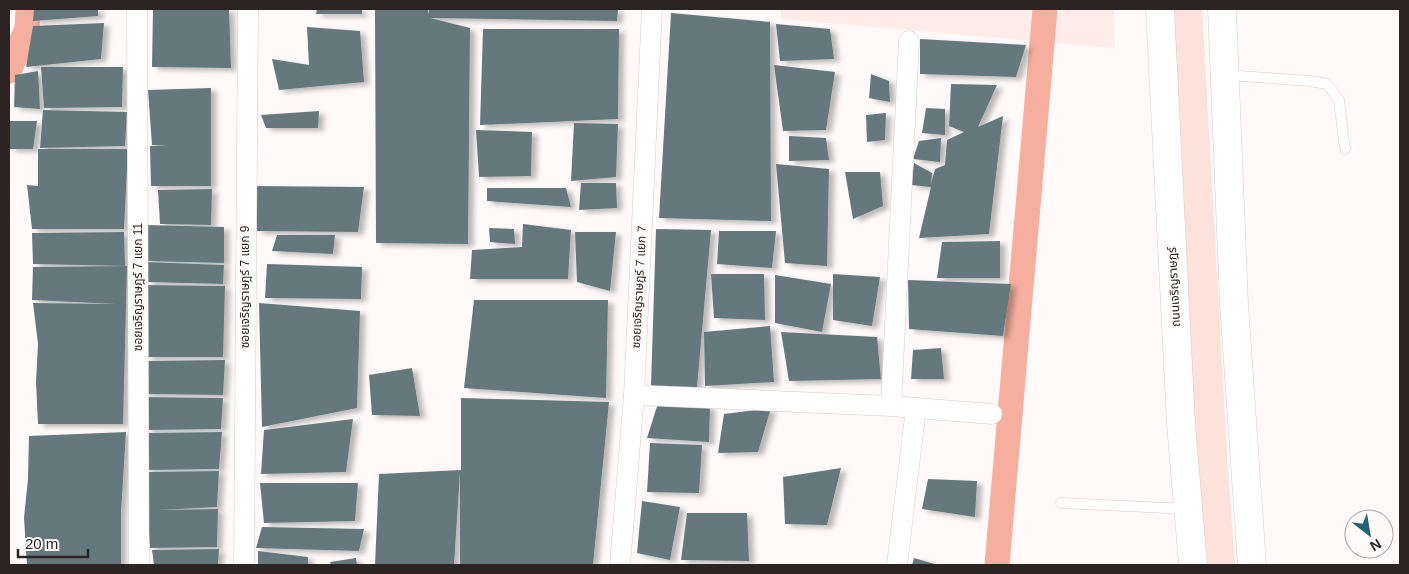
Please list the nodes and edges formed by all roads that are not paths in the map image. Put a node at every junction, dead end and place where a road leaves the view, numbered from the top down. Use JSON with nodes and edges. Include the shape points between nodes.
{"nodes":[{"id":1,"x":136,"y":9,"type":"edge"},
{"id":2,"x":248,"y":9,"type":"edge"},
{"id":3,"x":652,"y":9,"type":"edge"},
{"id":4,"x":1160,"y":9,"type":"edge"},
{"id":5,"x":1222,"y":9,"type":"edge"},
{"id":6,"x":909,"y":41,"type":"dead end"},
{"id":7,"x":1226,"y":75,"type":"junction"},
{"id":8,"x":1346,"y":149,"type":"dead end"},
{"id":9,"x":634,"y":395,"type":"junction"},
{"id":10,"x":892,"y":406,"type":"junction"},
{"id":11,"x":916,"y":408,"type":"junction"},
{"id":12,"x":992,"y":414,"type":"dead end"},
{"id":13,"x":1061,"y":503,"type":"dead end"},
{"id":14,"x":1188,"y":510,"type":"junction"},
{"id":15,"x":139,"y":565,"type":"edge"},
{"id":16,"x":244,"y":565,"type":"edge"},
{"id":17,"x":620,"y":565,"type":"edge"},
{"id":18,"x":897,"y":565,"type":"edge"},
{"id":19,"x":1193,"y":565,"type":"edge"},
{"id":20,"x":1252,"y":565,"type":"edge"}],
"edges":[{"from":1,"to":15,"type":"street","name":"ซอยเจริญราษฎร์ 7 แยก 11"},
{"from":2,"to":16,"type":"street","name":"ซอยเจริญราษฎร์ 7 แยก 9"},
{"from":3,"to":9,"type":"street","name":"ซอยเจริญราษฎร์ 7 แยก 7"},
{"from":4,"to":14,"type":"main road","name":"ถนนเจริญราษฎร์"},
{"from":5,"to":7,"type":"main road"},
{"from":6,"to":10,"type":"street"},
{"from":7,"to":8,"type":"lane","via":[[1327,84],[1339,100]]},
{"from":7,"to":20,"type":"main road","via":[[1234,304]]},
{"from":9,"to":10,"type":"street"},
{"from":9,"to":17,"type":"street","name":"ซอยเจริญราษฎร์ 7 แยก 7"},
{"from":10,"to":11,"type":"street"},
{"from":11,"to":12,"type":"street"},
{"from":11,"to":18,"type":"street"},
{"from":13,"to":14,"type":"lane"},
{"from":14,"to":19,"type":"main road","name":"ถนนเจริญราษฎร์"}]}
